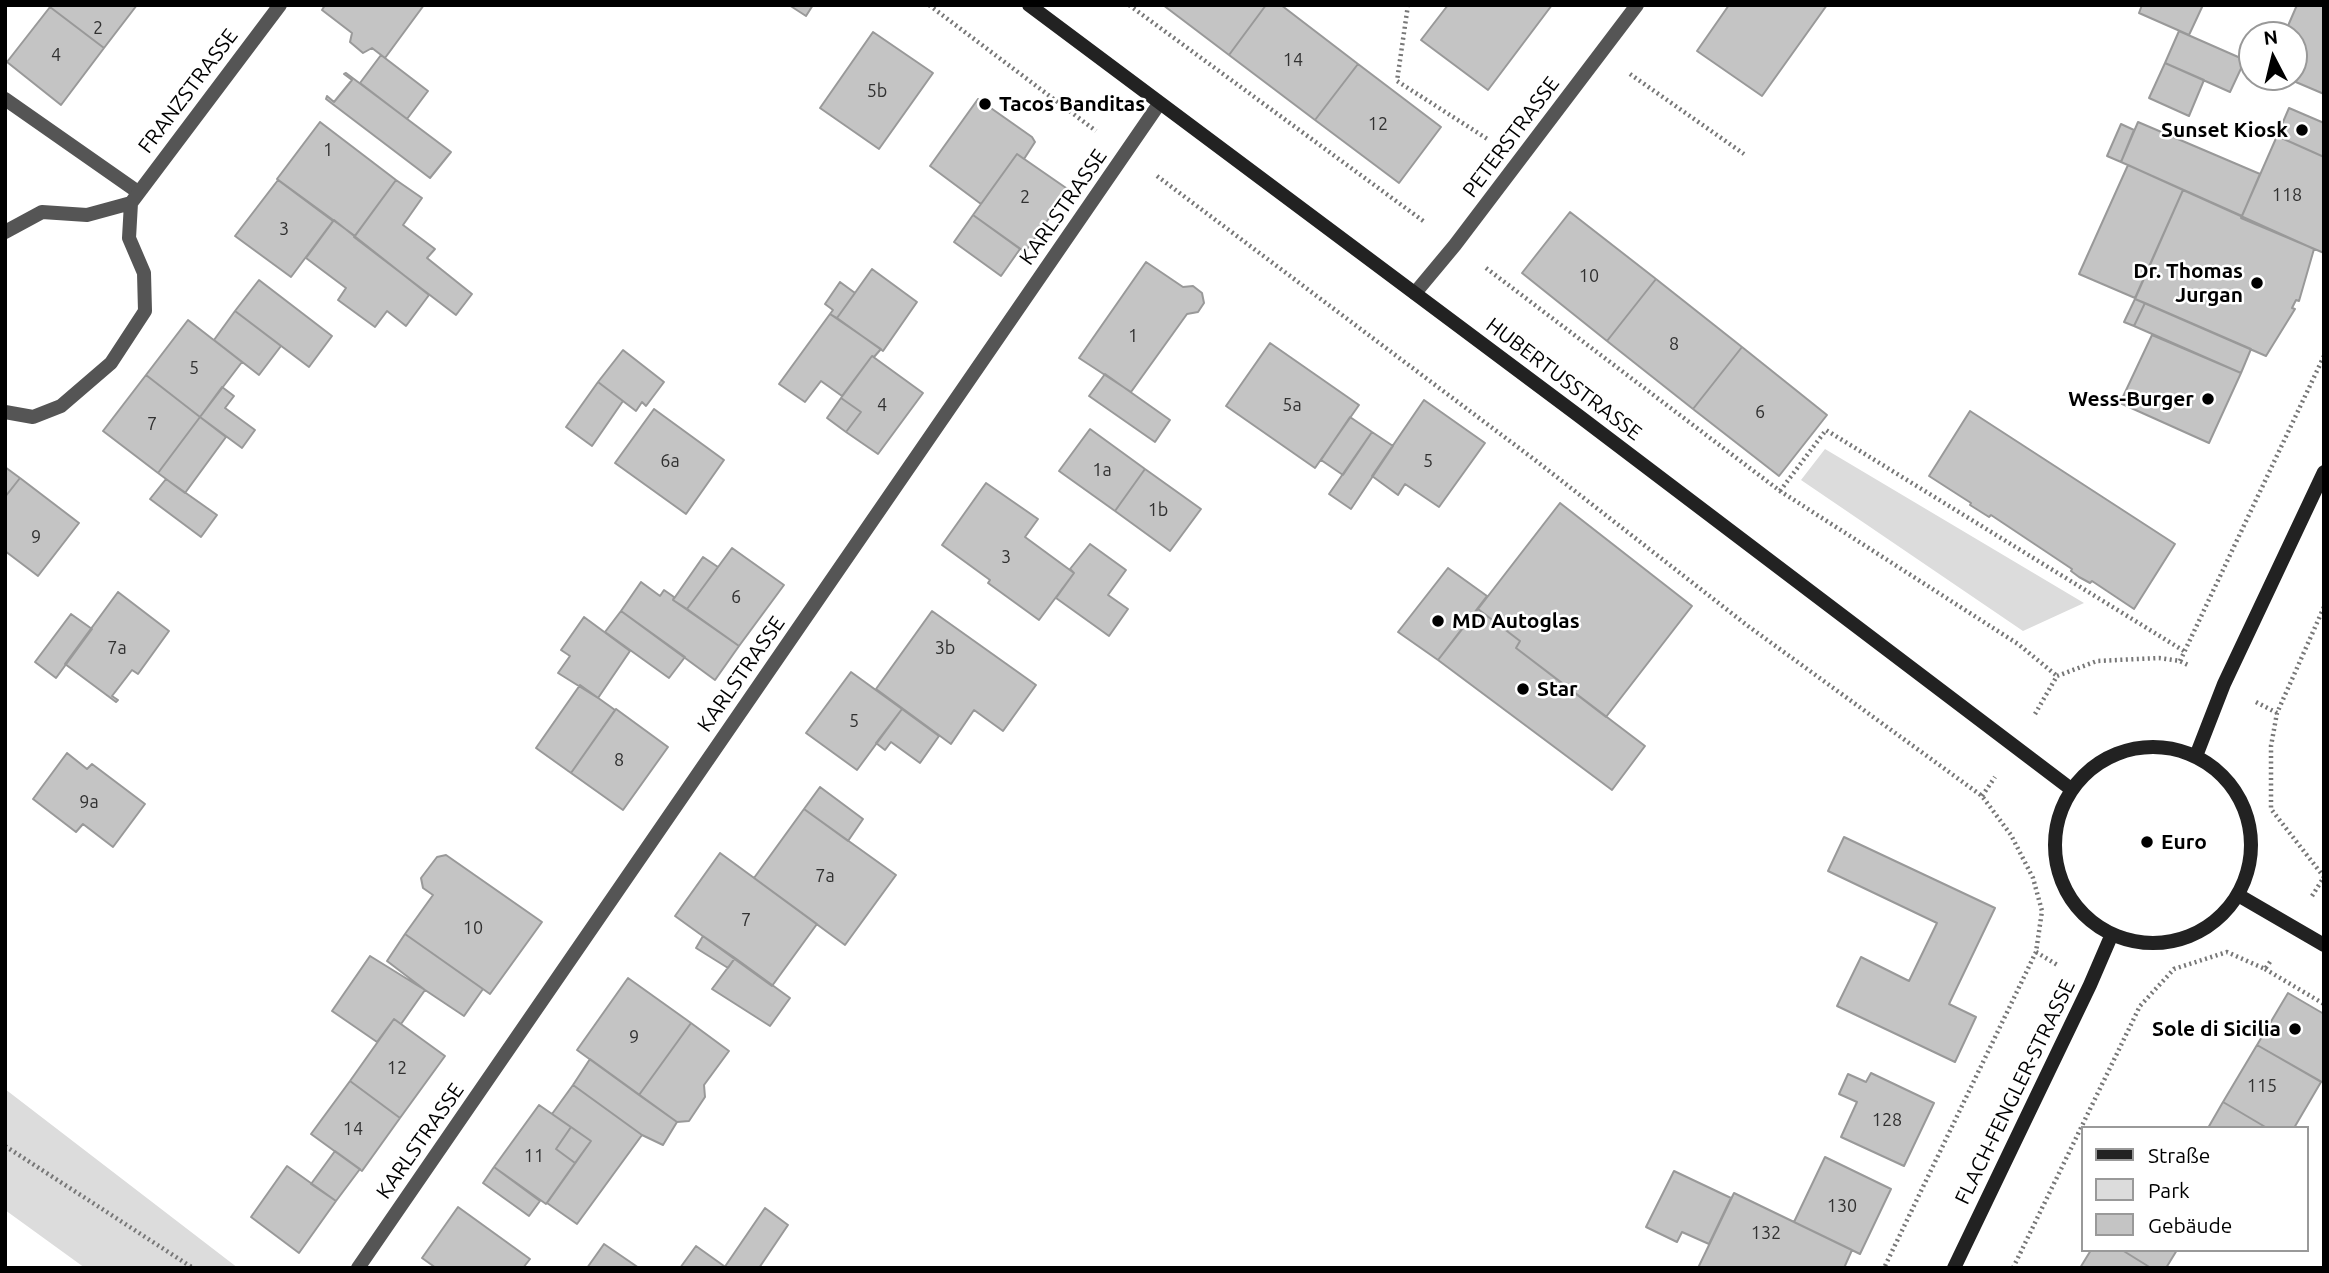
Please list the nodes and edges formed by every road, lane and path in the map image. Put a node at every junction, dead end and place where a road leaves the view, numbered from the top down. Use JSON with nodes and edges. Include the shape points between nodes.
{"nodes":[{"id":1,"x":280,"y":5,"type":"edge"},
{"id":2,"x":929,"y":5,"type":"edge"},
{"id":3,"x":1029,"y":5,"type":"edge"},
{"id":4,"x":1129,"y":5,"type":"edge"},
{"id":5,"x":1408,"y":5,"type":"edge"},
{"id":6,"x":1637,"y":5,"type":"edge"},
{"id":7,"x":1600,"y":54,"type":"junction"},
{"id":8,"x":5,"y":99,"type":"edge"},
{"id":9,"x":1159,"y":104,"type":"junction"},
{"id":10,"x":1126,"y":153,"type":"junction"},
{"id":11,"x":1744,"y":154,"type":"dead end"},
{"id":12,"x":1519,"y":161,"type":"junction"},
{"id":13,"x":134,"y":197,"type":"junction"},
{"id":14,"x":5,"y":232,"type":"edge"},
{"id":15,"x":1455,"y":245,"type":"junction"},
{"id":16,"x":1415,"y":293,"type":"junction"},
{"id":17,"x":2324,"y":356,"type":"edge"},
{"id":18,"x":5,"y":412,"type":"edge"},
{"id":19,"x":2324,"y":472,"type":"edge"},
{"id":20,"x":1780,"y":491,"type":"junction"},
{"id":21,"x":2324,"y":607,"type":"edge"},
{"id":22,"x":2184,"y":651,"type":"junction"},
{"id":23,"x":2196,"y":756,"type":"junction"},
{"id":24,"x":2071,"y":789,"type":"junction"},
{"id":25,"x":2324,"y":877,"type":"edge"},
{"id":26,"x":2238,"y":895,"type":"junction"},
{"id":27,"x":2292,"y":927,"type":"junction"},
{"id":28,"x":2112,"y":934,"type":"junction"},
{"id":29,"x":2324,"y":945,"type":"edge"},
{"id":30,"x":2265,"y":969,"type":"junction"},
{"id":31,"x":2324,"y":1004,"type":"edge"},
{"id":32,"x":2082,"y":1126,"type":"edge"},
{"id":33,"x":2080,"y":1130,"type":"edge"},
{"id":34,"x":5,"y":1146,"type":"edge"},
{"id":35,"x":192,"y":1268,"type":"edge"},
{"id":36,"x":358,"y":1268,"type":"edge"},
{"id":37,"x":1884,"y":1268,"type":"edge"},
{"id":38,"x":1954,"y":1268,"type":"edge"},
{"id":39,"x":2013,"y":1268,"type":"edge"}],
"edges":[{"from":1,"to":13,"type":"street","name":"FRANZSTRASSE"},
{"from":2,"to":10,"type":"path"},
{"from":3,"to":9,"type":"street","name":"HUBERTUSSTRASSE"},
{"from":4,"to":15,"type":"path"},
{"from":5,"to":12,"type":"path","via":[[1398,80]]},
{"from":6,"to":7,"type":"street","name":"PETERSTRASSE"},
{"from":7,"to":11,"type":"path"},
{"from":7,"to":12,"type":"street","name":"PETERSTRASSE"},
{"from":8,"to":13,"type":"street"},
{"from":9,"to":10,"type":"street","name":"KARLSTRASSE"},
{"from":9,"to":16,"type":"street","name":"HUBERTUSSTRASSE"},
{"from":10,"to":36,"type":"street","name":"KARLSTRASSE"},
{"from":10,"to":37,"type":"path","via":[[1748,626],[1982,796],[2011,835],[2033,878],[2042,911],[2036,952]]},
{"from":12,"to":15,"type":"street","name":"PETERSTRASSE"},
{"from":13,"to":14,"type":"street","via":[[87,215],[42,212]]},
{"from":13,"to":18,"type":"street","via":[[129,238],[144,273],[145,311],[111,363],[61,406],[33,416]]},
{"from":15,"to":16,"type":"street","name":"PETERSTRASSE"},
{"from":15,"to":20,"type":"path"},
{"from":16,"to":24,"type":"street","name":"HUBERTUSSTRASSE"},
{"from":17,"to":22,"type":"path"},
{"from":19,"to":23,"type":"street","via":[[2224,684]]},
{"from":20,"to":22,"type":"path","via":[[2018,644],[2057,676],[2097,661],[2180,661]]},
{"from":20,"to":22,"type":"path","via":[[1826,430]]},
{"from":21,"to":25,"type":"path","via":[[2277,713],[2271,746],[2271,809]]},
{"from":23,"to":24,"type":"street","via":[[2162,747],[2127,749],[2096,765]]},
{"from":23,"to":26,"type":"street","via":[[2222,775],[2241,802],[2250,833],[2250,865]]},
{"from":24,"to":28,"type":"street","via":[[2057,820],[2054,854],[2064,887],[2083,915]]},
{"from":25,"to":27,"type":"path"},
{"from":26,"to":27,"type":"street"},
{"from":26,"to":28,"type":"street","via":[[2214,923],[2182,939],[2146,943]]},
{"from":27,"to":29,"type":"street"},
{"from":27,"to":30,"type":"path"},
{"from":28,"to":38,"type":"street","name":"FLACH-FENGLER-STRASSE"},
{"from":30,"to":31,"type":"path"},
{"from":30,"to":32,"type":"path","via":[[2227,952],[2174,969],[2140,1006]]},
{"from":33,"to":39,"type":"path"},
{"from":34,"to":35,"type":"path"}]}
